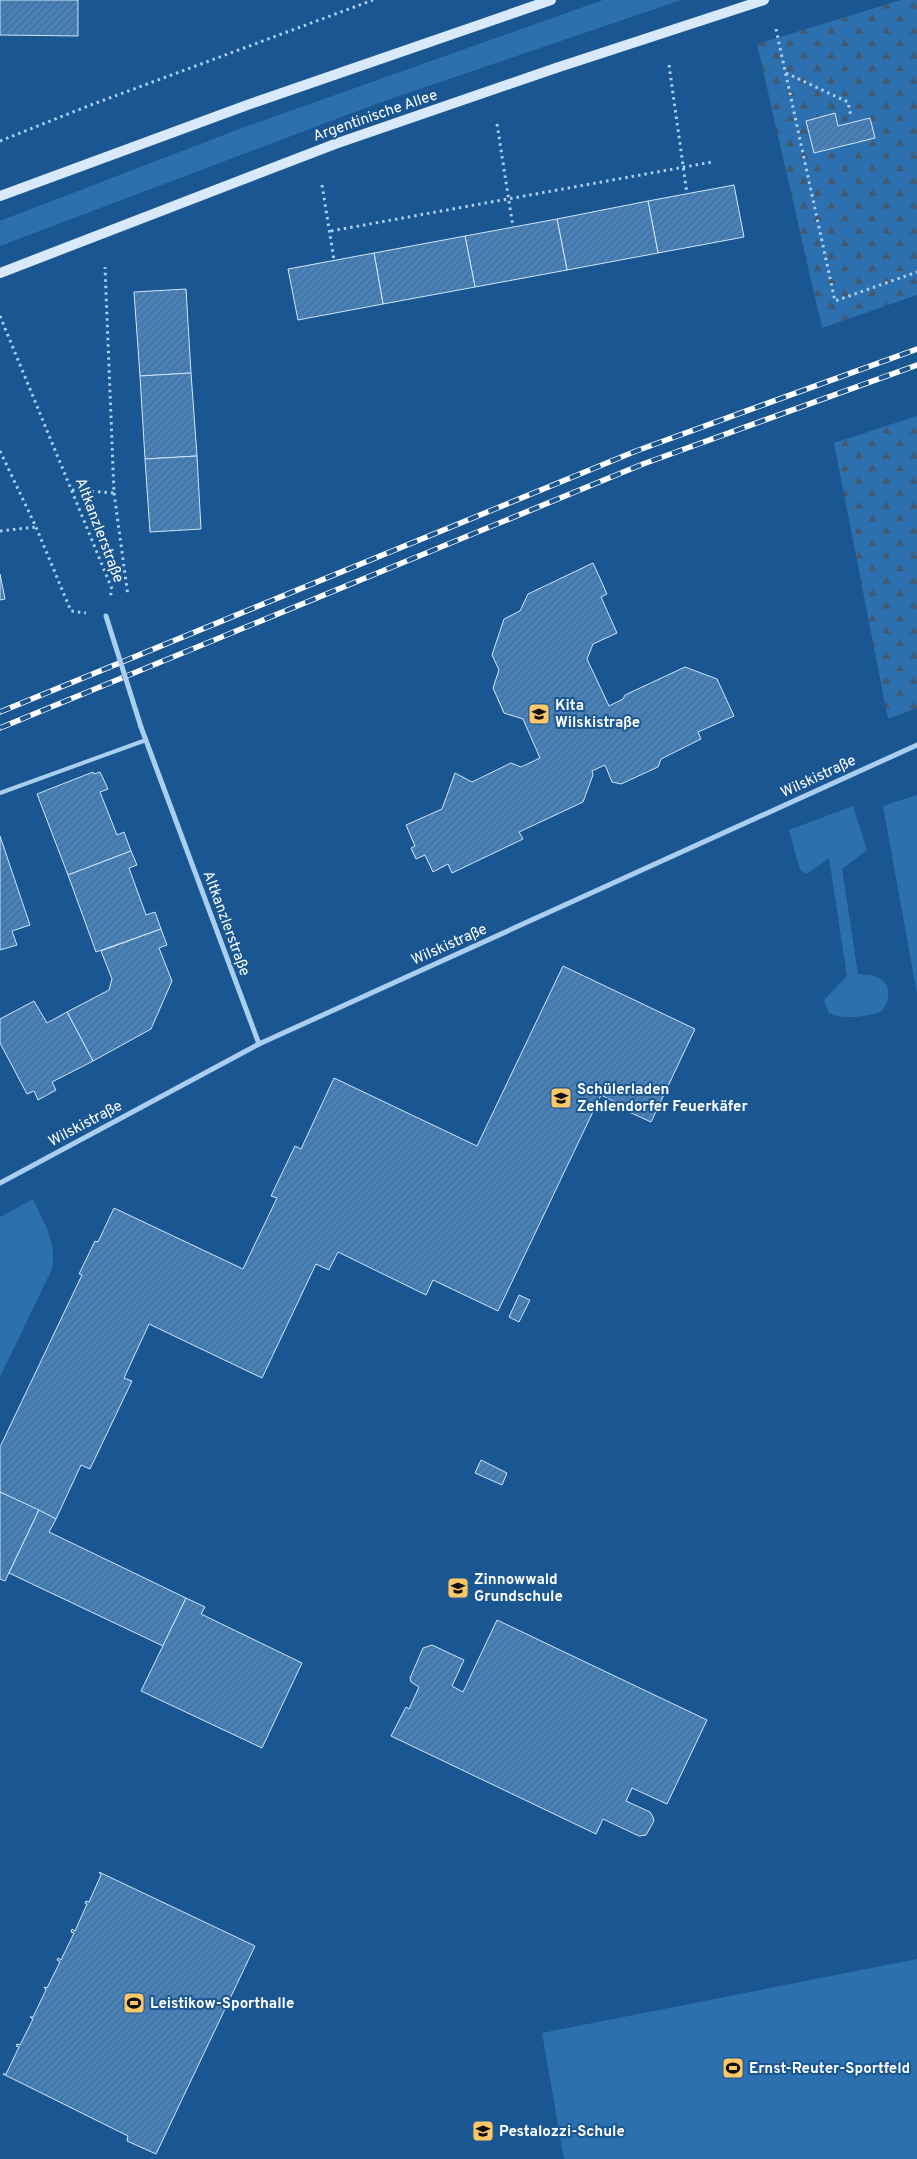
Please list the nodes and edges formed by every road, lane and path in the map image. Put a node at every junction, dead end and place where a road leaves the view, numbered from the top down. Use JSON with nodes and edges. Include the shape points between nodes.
{"nodes":[{"id":1,"x":373,"y":0,"type":"edge"},
{"id":2,"x":551,"y":0,"type":"edge"},
{"id":3,"x":764,"y":0,"type":"edge"},
{"id":4,"x":776,"y":28,"type":"dead end"},
{"id":5,"x":669,"y":65,"type":"dead end"},
{"id":6,"x":786,"y":72,"type":"junction"},
{"id":7,"x":851,"y":117,"type":"dead end"},
{"id":8,"x":497,"y":124,"type":"dead end"},
{"id":9,"x":0,"y":141,"type":"edge"},
{"id":10,"x":712,"y":162,"type":"dead end"},
{"id":11,"x":683,"y":167,"type":"junction"},
{"id":12,"x":322,"y":185,"type":"dead end"},
{"id":13,"x":688,"y":194,"type":"dead end"},
{"id":14,"x":0,"y":196,"type":"edge"},
{"id":15,"x":509,"y":198,"type":"junction"},
{"id":16,"x":513,"y":227,"type":"dead end"},
{"id":17,"x":331,"y":231,"type":"junction"},
{"id":18,"x":334,"y":260,"type":"dead end"},
{"id":19,"x":106,"y":267,"type":"dead end"},
{"id":20,"x":917,"y":272,"type":"edge"},
{"id":21,"x":0,"y":273,"type":"edge"},
{"id":22,"x":0,"y":316,"type":"edge"},
{"id":23,"x":0,"y":451,"type":"edge"},
{"id":24,"x":72,"y":490,"type":"junction"},
{"id":25,"x":114,"y":493,"type":"junction"},
{"id":26,"x":36,"y":527,"type":"junction"},
{"id":27,"x":0,"y":531,"type":"edge"},
{"id":28,"x":128,"y":596,"type":"dead end"},
{"id":29,"x":106,"y":616,"type":"junction"},
{"id":30,"x":146,"y":740,"type":"junction"},
{"id":31,"x":917,"y":745,"type":"edge"},
{"id":32,"x":0,"y":793,"type":"edge"},
{"id":33,"x":259,"y":1044,"type":"junction"},
{"id":34,"x":0,"y":1183,"type":"edge"}],
"edges":[{"from":1,"to":9,"type":"path"},
{"from":2,"to":14,"type":"main road","via":[[250,104]]},
{"from":3,"to":21,"type":"main road","name":"Argentinische Allee","via":[[336,144]]},
{"from":4,"to":6,"type":"path"},
{"from":5,"to":11,"type":"path"},
{"from":6,"to":7,"type":"path","via":[[848,102]]},
{"from":6,"to":20,"type":"path","via":[[835,301]]},
{"from":8,"to":15,"type":"path"},
{"from":10,"to":11,"type":"path"},
{"from":11,"to":13,"type":"path"},
{"from":11,"to":15,"type":"path"},
{"from":12,"to":17,"type":"path"},
{"from":15,"to":16,"type":"path"},
{"from":15,"to":17,"type":"path"},
{"from":17,"to":18,"type":"path"},
{"from":19,"to":25,"type":"path"},
{"from":22,"to":24,"type":"path","name":"Altkanzlerstraße"},
{"from":23,"to":26,"type":"path"},
{"from":24,"to":25,"type":"path"},
{"from":24,"to":29,"type":"path","name":"Altkanzlerstraße","via":[[112,589]]},
{"from":25,"to":28,"type":"path"},
{"from":26,"to":27,"type":"path"},
{"from":26,"to":29,"type":"path","via":[[71,611]]},
{"from":29,"to":30,"type":"street","name":"Altkanzlerstraße","bridge":true},
{"from":30,"to":32,"type":"lane"},
{"from":30,"to":33,"type":"street","name":"Altkanzlerstraße"},
{"from":31,"to":33,"type":"street","name":"Wilskistraße"},
{"from":33,"to":34,"type":"street","name":"Wilskistraße"}]}
